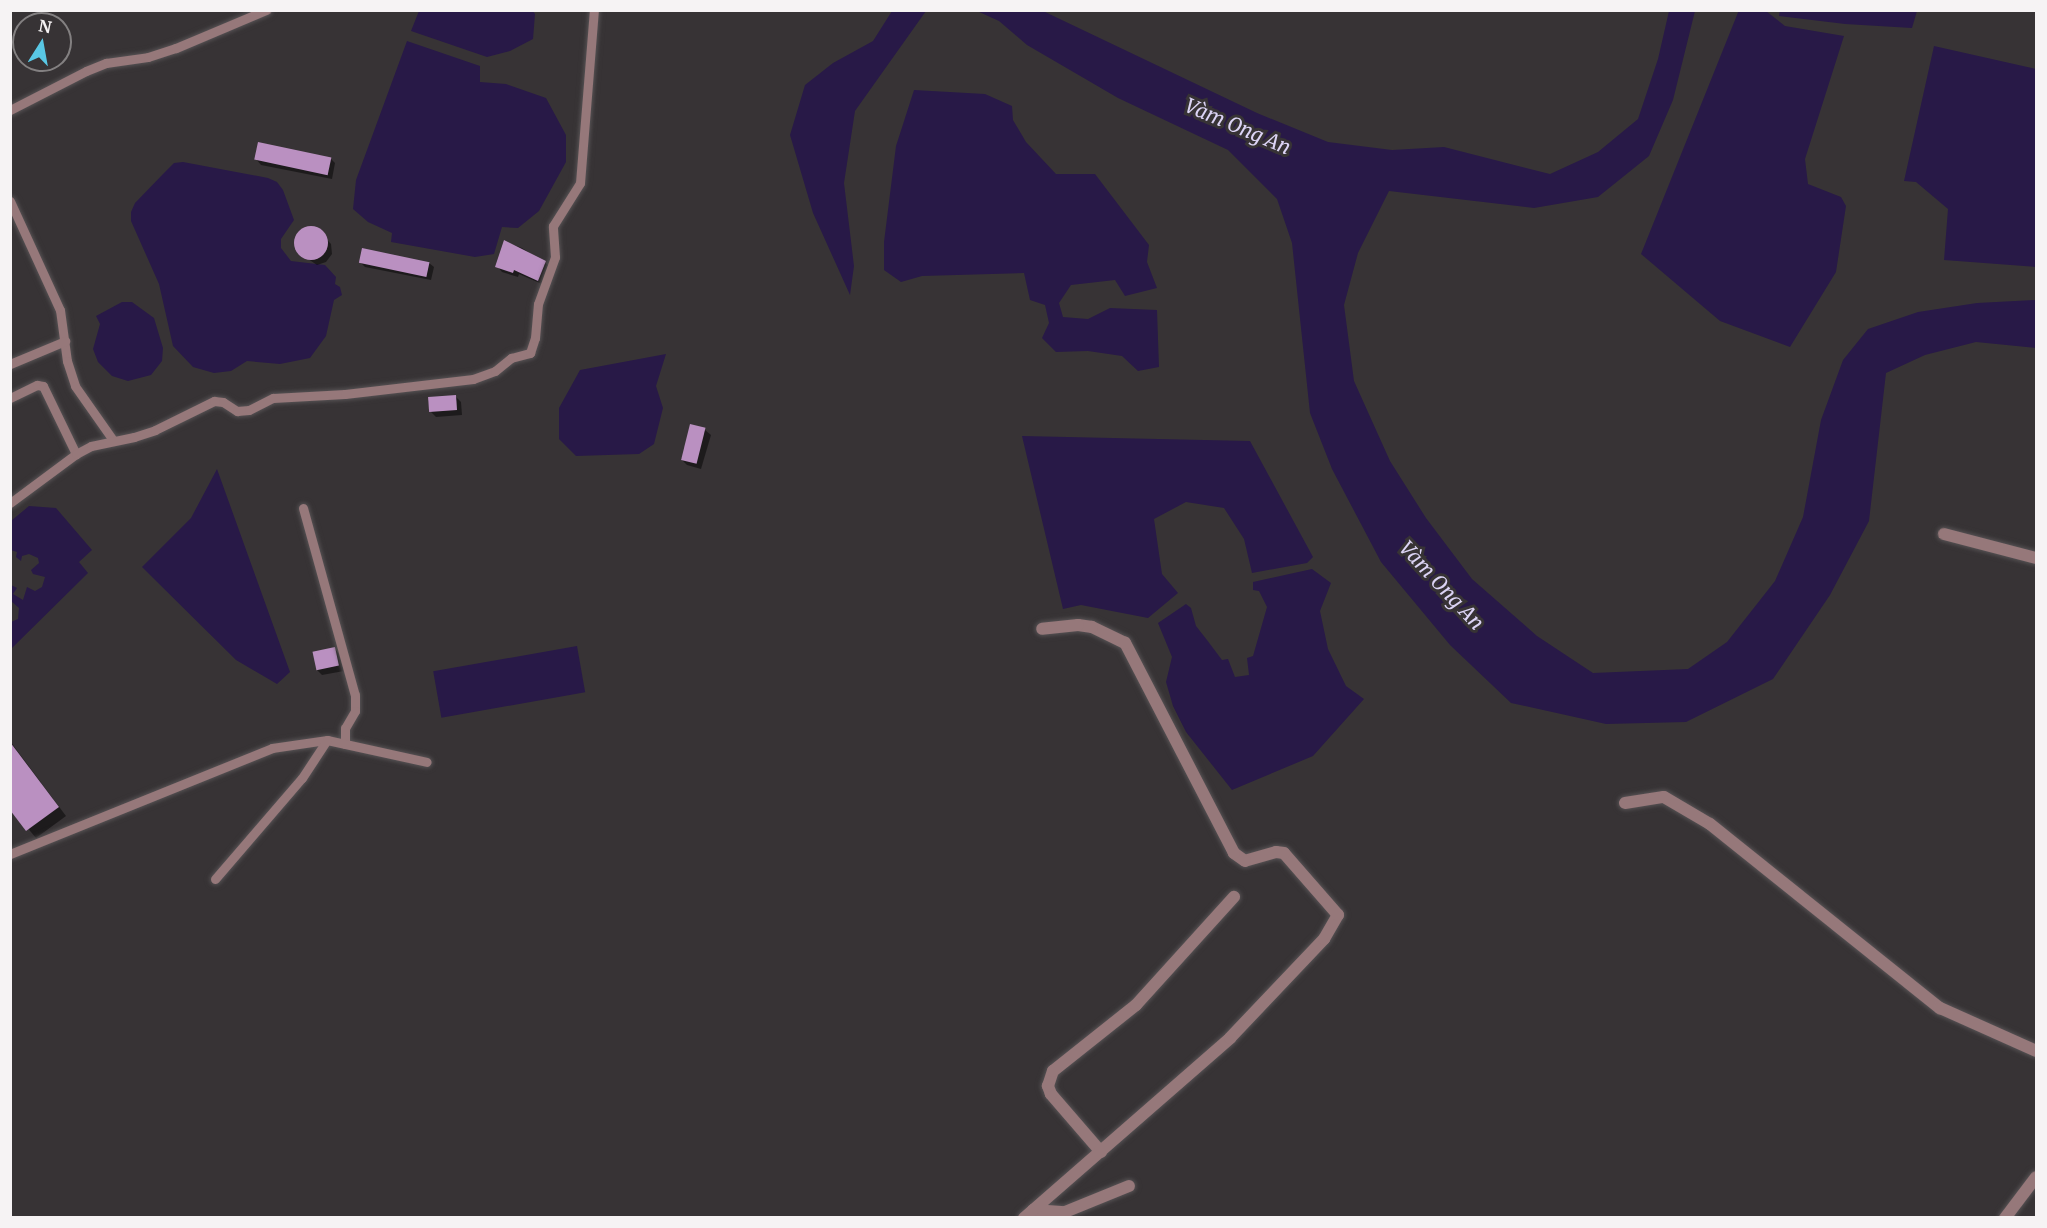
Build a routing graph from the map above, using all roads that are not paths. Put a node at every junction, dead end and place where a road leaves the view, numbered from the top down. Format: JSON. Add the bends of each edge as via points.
{"nodes":[{"id":1,"x":266,"y":10,"type":"edge"},
{"id":2,"x":594,"y":10,"type":"edge"},
{"id":3,"x":10,"y":110,"type":"edge"},
{"id":4,"x":10,"y":201,"type":"edge"},
{"id":5,"x":65,"y":341,"type":"junction"},
{"id":6,"x":10,"y":363,"type":"edge"},
{"id":7,"x":10,"y":398,"type":"edge"},
{"id":8,"x":113,"y":440,"type":"junction"},
{"id":9,"x":76,"y":454,"type":"junction"},
{"id":10,"x":10,"y":502,"type":"edge"},
{"id":11,"x":303,"y":508,"type":"dead end"},
{"id":12,"x":1944,"y":534,"type":"dead end"},
{"id":13,"x":2037,"y":558,"type":"edge"},
{"id":14,"x":1042,"y":629,"type":"dead end"},
{"id":15,"x":327,"y":740,"type":"junction"},
{"id":16,"x":345,"y":744,"type":"junction"},
{"id":17,"x":427,"y":762,"type":"dead end"},
{"id":18,"x":1625,"y":803,"type":"dead end"},
{"id":19,"x":10,"y":854,"type":"edge"},
{"id":20,"x":215,"y":879,"type":"dead end"},
{"id":21,"x":1234,"y":897,"type":"dead end"},
{"id":22,"x":2037,"y":1051,"type":"edge"},
{"id":23,"x":1101,"y":1152,"type":"junction"},
{"id":24,"x":2037,"y":1178,"type":"edge"},
{"id":25,"x":1129,"y":1186,"type":"dead end"},
{"id":26,"x":1029,"y":1214,"type":"edge"},
{"id":27,"x":2006,"y":1218,"type":"edge"}],
"edges":[{"from":1,"to":3,"type":"lane","via":[[176,48],[106,63]]},
{"from":2,"to":8,"type":"lane","via":[[580,183],[553,226],[555,257],[538,304],[530,353],[511,358],[472,379],[273,398],[249,410],[237,411],[214,401],[155,430]]},
{"from":4,"to":5,"type":"lane","via":[[60,310]]},
{"from":5,"to":6,"type":"lane"},
{"from":5,"to":8,"type":"lane","via":[[75,386]]},
{"from":7,"to":9,"type":"lane","via":[[43,386]]},
{"from":8,"to":9,"type":"lane"},
{"from":9,"to":10,"type":"lane"},
{"from":11,"to":16,"type":"lane","via":[[355,695],[356,711],[345,728]]},
{"from":12,"to":13,"type":"street"},
{"from":14,"to":23,"type":"street","via":[[1092,627],[1125,643],[1234,853],[1245,861],[1284,853],[1338,915],[1324,939],[1230,1038]]},
{"from":15,"to":16,"type":"lane"},
{"from":15,"to":19,"type":"lane","via":[[272,748]]},
{"from":15,"to":20,"type":"lane","via":[[302,778]]},
{"from":16,"to":17,"type":"lane"},
{"from":18,"to":22,"type":"street","via":[[1664,797],[1710,824],[1940,1008]]},
{"from":21,"to":23,"type":"street","via":[[1136,1005],[1053,1071],[1048,1086],[1051,1094]]},
{"from":23,"to":26,"type":"street"},
{"from":24,"to":27,"type":"street"},
{"from":25,"to":26,"type":"street","via":[[1065,1212]]}]}
